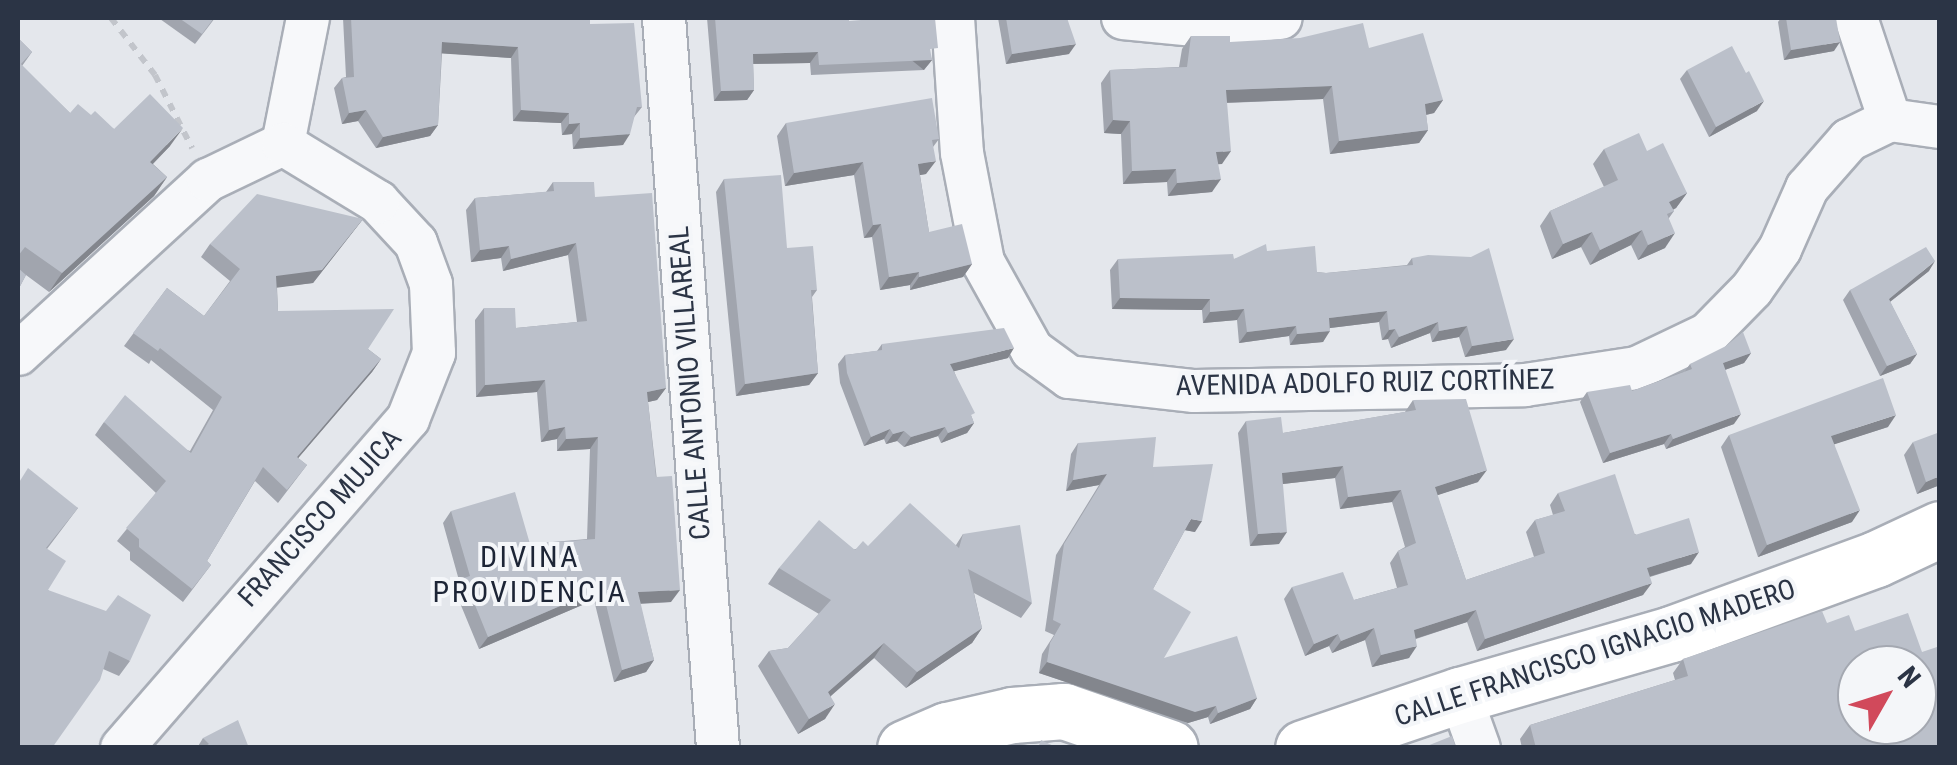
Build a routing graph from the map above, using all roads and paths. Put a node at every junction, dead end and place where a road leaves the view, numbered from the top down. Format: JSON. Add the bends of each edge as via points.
{"nodes":[{"id":1,"x":110,"y":18,"type":"edge"},
{"id":2,"x":308,"y":18,"type":"edge"},
{"id":3,"x":664,"y":18,"type":"edge"},
{"id":4,"x":953,"y":18,"type":"edge"},
{"id":5,"x":1123,"y":18,"type":"edge"},
{"id":6,"x":1281,"y":18,"type":"edge"},
{"id":7,"x":1856,"y":18,"type":"edge"},
{"id":8,"x":1890,"y":120,"type":"junction"},
{"id":9,"x":1940,"y":128,"type":"edge"},
{"id":10,"x":284,"y":144,"type":"junction"},
{"id":11,"x":208,"y":180,"type":"junction"},
{"id":12,"x":18,"y":354,"type":"edge"},
{"id":13,"x":1940,"y":529,"type":"edge"},
{"id":14,"x":1460,"y":695,"type":"junction"},
{"id":15,"x":122,"y":748,"type":"edge"},
{"id":16,"x":718,"y":748,"type":"edge"},
{"id":17,"x":905,"y":748,"type":"edge"},
{"id":18,"x":1170,"y":748,"type":"edge"},
{"id":19,"x":1303,"y":748,"type":"edge"},
{"id":20,"x":1479,"y":748,"type":"edge"}],
"edges":[{"from":1,"to":11,"type":"path","via":[[156,75]]},
{"from":2,"to":10,"type":"street"},
{"from":3,"to":16,"type":"street","name":"CALLE ANTONIO VILLAREAL"},
{"from":4,"to":8,"type":"street","name":"AVENIDA ADOLFO RUIZ CORTÍNEZ","via":[[962,153],[983,262],[1032,350],[1069,377],[1194,391],[1526,386],[1637,368],[1708,334],[1780,249],[1807,188],[1849,140]]},
{"from":5,"to":6,"type":"street","via":[[1203,26]]},
{"from":7,"to":8,"type":"street"},
{"from":8,"to":9,"type":"street"},
{"from":10,"to":11,"type":"street"},
{"from":10,"to":15,"type":"street","name":"FRANCISCO MUJICA","via":[[378,202],[416,244],[432,284],[434,353],[408,419]]},
{"from":11,"to":12,"type":"street"},
{"from":13,"to":14,"type":"main road","name":"CALLE FRANCISCO IGNACIO MADERO","via":[[1672,634]]},
{"from":14,"to":19,"type":"main road","name":"CALLE FRANCISCO IGNACIO MADERO"},
{"from":14,"to":20,"type":"street"},
{"from":17,"to":18,"type":"main road","via":[[947,730],[1064,711]]}]}
